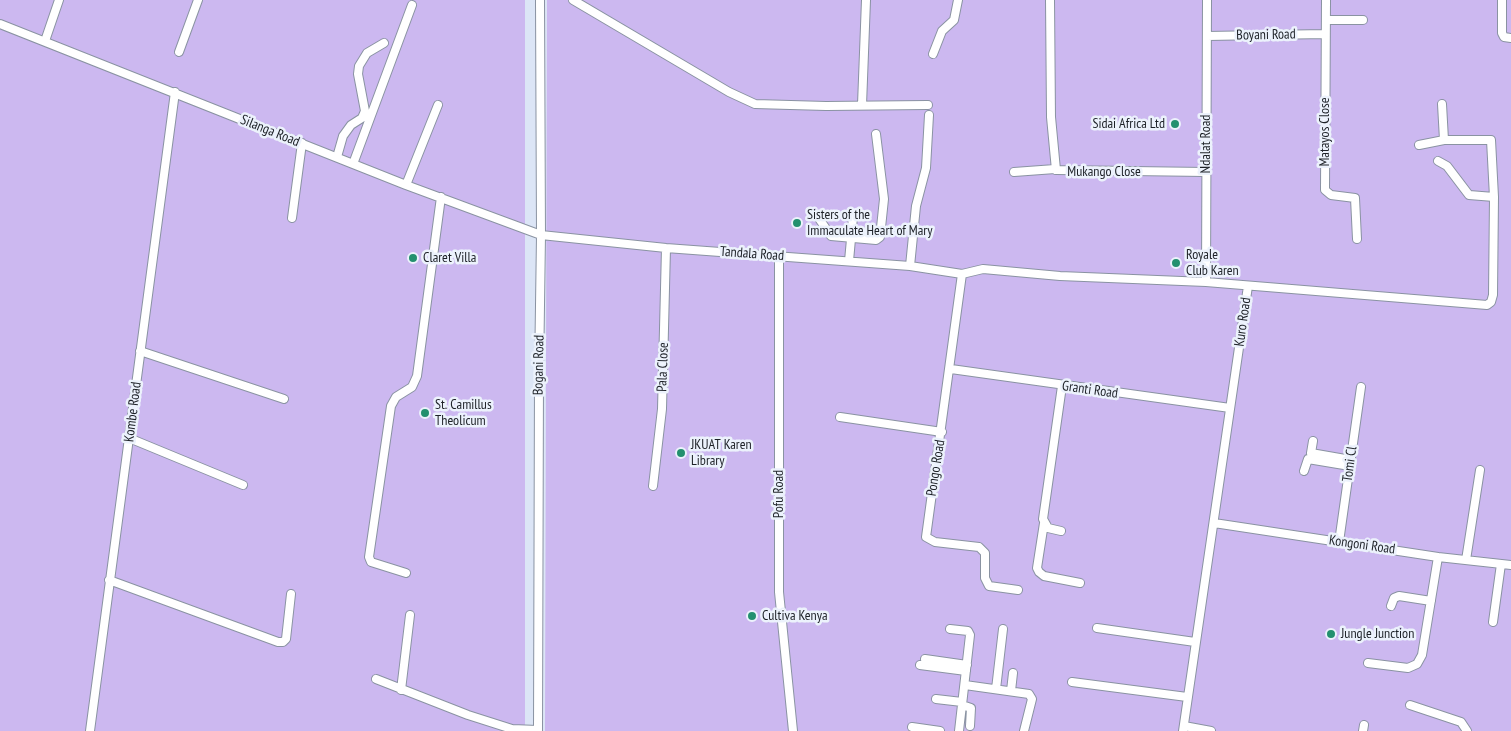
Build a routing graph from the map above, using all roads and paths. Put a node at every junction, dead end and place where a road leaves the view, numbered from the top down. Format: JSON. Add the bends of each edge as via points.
{"nodes":[{"id":1,"x":59,"y":0,"type":"edge"},
{"id":2,"x":198,"y":0,"type":"edge"},
{"id":3,"x":540,"y":0,"type":"edge"},
{"id":4,"x":573,"y":0,"type":"edge"},
{"id":5,"x":866,"y":0,"type":"edge"},
{"id":6,"x":958,"y":0,"type":"edge"},
{"id":7,"x":1050,"y":0,"type":"edge"},
{"id":8,"x":1207,"y":0,"type":"edge"},
{"id":9,"x":1326,"y":0,"type":"edge"},
{"id":10,"x":1502,"y":0,"type":"edge"},
{"id":11,"x":412,"y":5,"type":"dead end"},
{"id":12,"x":1326,"y":20,"type":"junction"},
{"id":13,"x":1364,"y":20,"type":"dead end"},
{"id":14,"x":0,"y":24,"type":"edge"},
{"id":15,"x":1326,"y":34,"type":"junction"},
{"id":16,"x":1207,"y":36,"type":"junction"},
{"id":17,"x":1511,"y":38,"type":"edge"},
{"id":18,"x":45,"y":41,"type":"junction"},
{"id":19,"x":384,"y":43,"type":"dead end"},
{"id":20,"x":179,"y":52,"type":"dead end"},
{"id":21,"x":933,"y":54,"type":"dead end"},
{"id":22,"x":175,"y":92,"type":"junction"},
{"id":23,"x":1442,"y":104,"type":"dead end"},
{"id":24,"x":862,"y":105,"type":"junction"},
{"id":25,"x":928,"y":105,"type":"dead end"},
{"id":26,"x":438,"y":106,"type":"dead end"},
{"id":27,"x":929,"y":115,"type":"dead end"},
{"id":28,"x":876,"y":134,"type":"dead end"},
{"id":29,"x":1444,"y":140,"type":"junction"},
{"id":30,"x":302,"y":143,"type":"junction"},
{"id":31,"x":1418,"y":145,"type":"dead end"},
{"id":32,"x":337,"y":157,"type":"junction"},
{"id":33,"x":1438,"y":161,"type":"dead end"},
{"id":34,"x":354,"y":164,"type":"junction"},
{"id":35,"x":1055,"y":169,"type":"junction"},
{"id":36,"x":1014,"y":172,"type":"dead end"},
{"id":37,"x":1206,"y":172,"type":"junction"},
{"id":38,"x":406,"y":185,"type":"junction"},
{"id":39,"x":441,"y":197,"type":"junction"},
{"id":40,"x":1494,"y":197,"type":"junction"},
{"id":41,"x":818,"y":217,"type":"dead end"},
{"id":42,"x":852,"y":217,"type":"dead end"},
{"id":43,"x":292,"y":218,"type":"dead end"},
{"id":44,"x":541,"y":235,"type":"junction"},
{"id":45,"x":851,"y":237,"type":"junction"},
{"id":46,"x":1357,"y":239,"type":"dead end"},
{"id":47,"x":666,"y":248,"type":"junction"},
{"id":48,"x":779,"y":256,"type":"junction"},
{"id":49,"x":849,"y":261,"type":"junction"},
{"id":50,"x":910,"y":266,"type":"junction"},
{"id":51,"x":962,"y":274,"type":"junction"},
{"id":52,"x":1209,"y":282,"type":"junction"},
{"id":53,"x":1248,"y":286,"type":"junction"},
{"id":54,"x":140,"y":351,"type":"junction"},
{"id":55,"x":951,"y":369,"type":"junction"},
{"id":56,"x":1062,"y":386,"type":"junction"},
{"id":57,"x":1361,"y":387,"type":"dead end"},
{"id":58,"x":284,"y":399,"type":"dead end"},
{"id":59,"x":1230,"y":408,"type":"junction"},
{"id":60,"x":840,"y":417,"type":"dead end"},
{"id":61,"x":942,"y":432,"type":"junction"},
{"id":62,"x":129,"y":438,"type":"junction"},
{"id":63,"x":1313,"y":440,"type":"dead end"},
{"id":64,"x":1350,"y":463,"type":"junction"},
{"id":65,"x":1480,"y":470,"type":"dead end"},
{"id":66,"x":1304,"y":471,"type":"dead end"},
{"id":67,"x":243,"y":485,"type":"dead end"},
{"id":68,"x":653,"y":486,"type":"dead end"},
{"id":69,"x":1044,"y":522,"type":"junction"},
{"id":70,"x":1214,"y":523,"type":"junction"},
{"id":71,"x":1061,"y":531,"type":"dead end"},
{"id":72,"x":1339,"y":542,"type":"junction"},
{"id":73,"x":1438,"y":557,"type":"junction"},
{"id":74,"x":1466,"y":560,"type":"junction"},
{"id":75,"x":1501,"y":564,"type":"junction"},
{"id":76,"x":1511,"y":565,"type":"edge"},
{"id":77,"x":406,"y":573,"type":"dead end"},
{"id":78,"x":109,"y":580,"type":"junction"},
{"id":79,"x":1080,"y":583,"type":"dead end"},
{"id":80,"x":1018,"y":590,"type":"dead end"},
{"id":81,"x":291,"y":594,"type":"dead end"},
{"id":82,"x":1431,"y":601,"type":"junction"},
{"id":83,"x":1391,"y":606,"type":"dead end"},
{"id":84,"x":410,"y":615,"type":"dead end"},
{"id":85,"x":1493,"y":622,"type":"dead end"},
{"id":86,"x":1098,"y":628,"type":"dead end"},
{"id":87,"x":1003,"y":629,"type":"dead end"},
{"id":88,"x":950,"y":630,"type":"dead end"},
{"id":89,"x":1195,"y":642,"type":"junction"},
{"id":90,"x":922,"y":662,"type":"dead end"},
{"id":91,"x":1368,"y":663,"type":"dead end"},
{"id":92,"x":967,"y":668,"type":"junction"},
{"id":93,"x":1013,"y":673,"type":"dead end"},
{"id":94,"x":376,"y":679,"type":"dead end"},
{"id":95,"x":1072,"y":682,"type":"dead end"},
{"id":96,"x":965,"y":685,"type":"junction"},
{"id":97,"x":996,"y":689,"type":"junction"},
{"id":98,"x":401,"y":690,"type":"junction"},
{"id":99,"x":1010,"y":691,"type":"junction"},
{"id":100,"x":1187,"y":697,"type":"junction"},
{"id":101,"x":936,"y":699,"type":"dead end"},
{"id":102,"x":962,"y":704,"type":"junction"},
{"id":103,"x":1410,"y":705,"type":"dead end"},
{"id":104,"x":970,"y":726,"type":"dead end"},
{"id":105,"x":912,"y":727,"type":"dead end"},
{"id":106,"x":1183,"y":729,"type":"edge"},
{"id":107,"x":538,"y":730,"type":"edge"},
{"id":108,"x":90,"y":731,"type":"edge"},
{"id":109,"x":793,"y":731,"type":"edge"},
{"id":110,"x":940,"y":731,"type":"edge"},
{"id":111,"x":959,"y":731,"type":"edge"},
{"id":112,"x":1024,"y":731,"type":"edge"},
{"id":113,"x":1211,"y":731,"type":"edge"},
{"id":114,"x":1467,"y":731,"type":"edge"}],
"edges":[{"from":1,"to":18,"type":"street"},
{"from":2,"to":20,"type":"street"},
{"from":3,"to":44,"type":"street","name":"Bogani Road"},
{"from":4,"to":24,"type":"street","via":[[749,102],[765,105]]},
{"from":5,"to":24,"type":"street"},
{"from":6,"to":21,"type":"street","via":[[954,20],[942,31]]},
{"from":7,"to":35,"type":"street","name":"Mukango Close"},
{"from":8,"to":16,"type":"street","name":"Ndalat Road"},
{"from":9,"to":12,"type":"street","name":"Matayos Close"},
{"from":10,"to":17,"type":"street","via":[[1502,32],[1504,37]]},
{"from":11,"to":34,"type":"street"},
{"from":12,"to":13,"type":"street"},
{"from":12,"to":15,"type":"street","name":"Matayos Close"},
{"from":14,"to":18,"type":"street","name":"Silanga Road"},
{"from":15,"to":16,"type":"street","name":"Boyani Road"},
{"from":15,"to":46,"type":"street","name":"Matayos Close","via":[[1326,190],[1330,196],[1355,198]]},
{"from":16,"to":37,"type":"street","name":"Ndalat Road"},
{"from":18,"to":22,"type":"street","name":"Silanga Road"},
{"from":19,"to":32,"type":"street","via":[[367,53],[359,66],[365,110],[362,118],[343,136]]},
{"from":22,"to":30,"type":"street","name":"Silanga Road"},
{"from":22,"to":54,"type":"street","name":"Kombe Road"},
{"from":23,"to":29,"type":"street"},
{"from":24,"to":25,"type":"street"},
{"from":26,"to":38,"type":"street"},
{"from":27,"to":50,"type":"street","via":[[926,168],[916,206]]},
{"from":28,"to":45,"type":"street","via":[[884,199],[880,237],[876,240]]},
{"from":29,"to":31,"type":"street"},
{"from":29,"to":40,"type":"street","name":"Kuro Road","via":[[1491,140]]},
{"from":30,"to":32,"type":"street","name":"Silanga Road"},
{"from":30,"to":43,"type":"street"},
{"from":32,"to":34,"type":"street","name":"Silanga Road"},
{"from":33,"to":40,"type":"street","via":[[1447,166],[1469,195]]},
{"from":34,"to":38,"type":"street","name":"Silanga Road"},
{"from":35,"to":36,"type":"street"},
{"from":35,"to":37,"type":"street","name":"Mukango Close","via":[[1063,172]]},
{"from":37,"to":52,"type":"street","name":"Ndalat Road"},
{"from":38,"to":39,"type":"street","name":"Silanga Road"},
{"from":39,"to":44,"type":"street","name":"Silanga Road"},
{"from":39,"to":77,"type":"street","via":[[417,376],[413,385],[396,397],[391,406],[369,557],[371,562]]},
{"from":40,"to":53,"type":"street","name":"Kuro Road","via":[[1493,295],[1487,305]]},
{"from":41,"to":45,"type":"street","via":[[830,236]]},
{"from":42,"to":45,"type":"street"},
{"from":44,"to":47,"type":"street","name":"Tandala Road"},
{"from":44,"to":107,"type":"street","name":"Bogani Road"},
{"from":45,"to":49,"type":"street"},
{"from":47,"to":48,"type":"street","name":"Tandala Road"},
{"from":47,"to":68,"type":"street","name":"Pala Close","via":[[662,409]]},
{"from":48,"to":49,"type":"street","name":"Tandala Road"},
{"from":48,"to":109,"type":"street","name":"Pofu Road","via":[[779,592]]},
{"from":49,"to":50,"type":"street","name":"Tandala Road"},
{"from":50,"to":51,"type":"street","name":"Tandala Road"},
{"from":51,"to":52,"type":"street","name":"Tandala Road","via":[[980,269]]},
{"from":51,"to":55,"type":"street","name":"Pongo Road"},
{"from":52,"to":53,"type":"street","name":"Tandala Road"},
{"from":53,"to":59,"type":"street","name":"Kuro Road"},
{"from":54,"to":58,"type":"street"},
{"from":54,"to":62,"type":"street","name":"Kombe Road"},
{"from":55,"to":56,"type":"street","name":"Granti Road"},
{"from":55,"to":61,"type":"street","name":"Pongo Road"},
{"from":56,"to":59,"type":"street","name":"Granti Road"},
{"from":56,"to":69,"type":"street"},
{"from":57,"to":64,"type":"street","name":"Tomi Cl"},
{"from":59,"to":70,"type":"street","name":"Kuro Road"},
{"from":60,"to":61,"type":"street"},
{"from":61,"to":80,"type":"street","name":"Pongo Road","via":[[926,537],[935,542],[978,548],[985,553],[989,586]]},
{"from":62,"to":67,"type":"street"},
{"from":62,"to":78,"type":"street","name":"Kombe Road"},
{"from":63,"to":64,"type":"street","via":[[1311,453]]},
{"from":64,"to":66,"type":"street","via":[[1308,459]]},
{"from":64,"to":72,"type":"street","name":"Tomi Cl"},
{"from":65,"to":74,"type":"street"},
{"from":69,"to":71,"type":"street","via":[[1048,528]]},
{"from":69,"to":79,"type":"street","via":[[1038,570],[1044,576]]},
{"from":70,"to":72,"type":"street","name":"Kongoni Road"},
{"from":70,"to":89,"type":"street","name":"Kuro Road"},
{"from":72,"to":73,"type":"street","name":"Kongoni Road"},
{"from":73,"to":74,"type":"street","name":"Kongoni Road"},
{"from":73,"to":82,"type":"street"},
{"from":74,"to":75,"type":"street","name":"Kongoni Road"},
{"from":75,"to":76,"type":"street","name":"Kongoni Road"},
{"from":75,"to":85,"type":"street"},
{"from":78,"to":81,"type":"street","via":[[278,642],[286,639]]},
{"from":78,"to":108,"type":"street","name":"Kombe Road"},
{"from":82,"to":83,"type":"street","via":[[1399,596],[1394,598]]},
{"from":82,"to":91,"type":"street","via":[[1422,655],[1417,664],[1408,668]]},
{"from":84,"to":98,"type":"street"},
{"from":86,"to":89,"type":"street"},
{"from":87,"to":97,"type":"street"},
{"from":88,"to":92,"type":"street","via":[[970,632]]},
{"from":89,"to":100,"type":"street","name":"Kuro Road"},
{"from":90,"to":92,"type":"street"},
{"from":92,"to":96,"type":"street"},
{"from":93,"to":99,"type":"street"},
{"from":94,"to":98,"type":"street"},
{"from":95,"to":100,"type":"street"},
{"from":96,"to":97,"type":"street"},
{"from":96,"to":102,"type":"street"},
{"from":97,"to":99,"type":"street"},
{"from":98,"to":107,"type":"street","via":[[512,729]]},
{"from":99,"to":112,"type":"street","via":[[1029,694],[1032,698]]},
{"from":100,"to":106,"type":"street","name":"Kuro Road"},
{"from":101,"to":102,"type":"street"},
{"from":102,"to":104,"type":"street","via":[[971,708]]},
{"from":102,"to":111,"type":"street"},
{"from":103,"to":114,"type":"street","via":[[1461,722]]},
{"from":105,"to":110,"type":"street"},
{"from":106,"to":113,"type":"street"}]}
